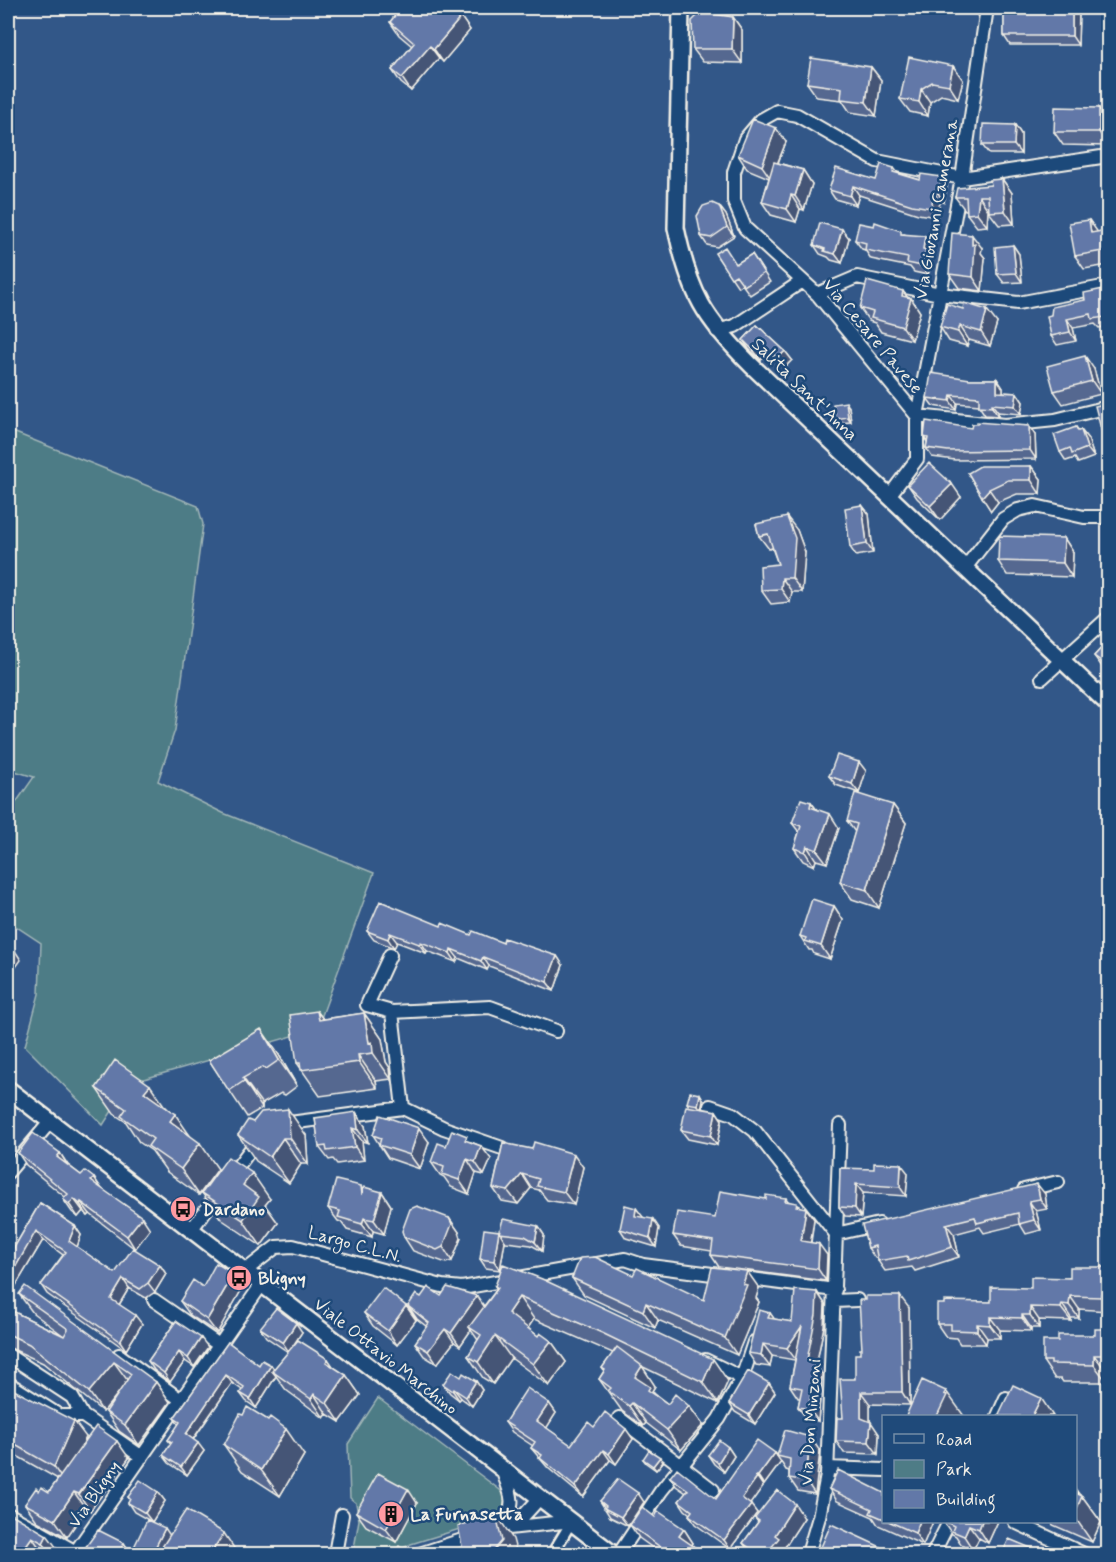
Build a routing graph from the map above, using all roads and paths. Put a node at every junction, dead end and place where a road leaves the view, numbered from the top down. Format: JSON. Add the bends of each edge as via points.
{"nodes":[{"id":1,"x":681,"y":8,"type":"edge"},
{"id":2,"x":987,"y":8,"type":"edge"},
{"id":3,"x":1108,"y":156,"type":"edge"},
{"id":4,"x":962,"y":178,"type":"junction"},
{"id":5,"x":801,"y":282,"type":"junction"},
{"id":6,"x":1108,"y":286,"type":"edge"},
{"id":7,"x":817,"y":294,"type":"junction"},
{"id":8,"x":940,"y":294,"type":"junction"},
{"id":9,"x":717,"y":331,"type":"junction"},
{"id":10,"x":1108,"y":407,"type":"edge"},
{"id":11,"x":917,"y":416,"type":"junction"},
{"id":12,"x":889,"y":496,"type":"junction"},
{"id":13,"x":1108,"y":517,"type":"edge"},
{"id":14,"x":965,"y":568,"type":"junction"},
{"id":15,"x":1108,"y":618,"type":"edge"},
{"id":16,"x":1061,"y":659,"type":"junction"},
{"id":17,"x":1041,"y":678,"type":"dead end"},
{"id":18,"x":1108,"y":704,"type":"edge"},
{"id":19,"x":390,"y":955,"type":"dead end"},
{"id":20,"x":392,"y":1012,"type":"junction"},
{"id":21,"x":556,"y":1031,"type":"dead end"},
{"id":22,"x":8,"y":1089,"type":"edge"},
{"id":23,"x":710,"y":1106,"type":"dead end"},
{"id":24,"x":403,"y":1108,"type":"junction"},
{"id":25,"x":50,"y":1122,"type":"junction"},
{"id":26,"x":840,"y":1125,"type":"dead end"},
{"id":27,"x":502,"y":1148,"type":"edge"},
{"id":28,"x":8,"y":1172,"type":"edge"},
{"id":29,"x":1058,"y":1182,"type":"dead end"},
{"id":30,"x":1014,"y":1192,"type":"edge"},
{"id":31,"x":891,"y":1221,"type":"edge"},
{"id":32,"x":191,"y":1230,"type":"junction"},
{"id":33,"x":836,"y":1234,"type":"junction"},
{"id":34,"x":245,"y":1271,"type":"junction"},
{"id":35,"x":262,"y":1284,"type":"junction"},
{"id":36,"x":835,"y":1295,"type":"junction"},
{"id":37,"x":154,"y":1299,"type":"dead end"},
{"id":38,"x":857,"y":1300,"type":"edge"},
{"id":39,"x":756,"y":1334,"type":"edge"},
{"id":40,"x":104,"y":1344,"type":"edge"},
{"id":41,"x":219,"y":1345,"type":"junction"},
{"id":42,"x":689,"y":1353,"type":"edge"},
{"id":43,"x":8,"y":1355,"type":"edge"},
{"id":44,"x":742,"y":1377,"type":"junction"},
{"id":45,"x":8,"y":1383,"type":"edge"},
{"id":46,"x":1006,"y":1398,"type":"edge"},
{"id":47,"x":181,"y":1400,"type":"junction"},
{"id":48,"x":998,"y":1415,"type":"edge"},
{"id":49,"x":83,"y":1416,"type":"junction"},
{"id":50,"x":619,"y":1418,"type":"dead end"},
{"id":51,"x":142,"y":1457,"type":"junction"},
{"id":52,"x":681,"y":1466,"type":"junction"},
{"id":53,"x":502,"y":1470,"type":"junction"},
{"id":54,"x":882,"y":1470,"type":"edge"},
{"id":55,"x":827,"y":1471,"type":"junction"},
{"id":56,"x":713,"y":1490,"type":"dead end"},
{"id":57,"x":539,"y":1499,"type":"junction"},
{"id":58,"x":8,"y":1514,"type":"edge"},
{"id":59,"x":342,"y":1515,"type":"dead end"},
{"id":60,"x":572,"y":1521,"type":"junction"},
{"id":61,"x":948,"y":1523,"type":"edge"},
{"id":62,"x":1019,"y":1523,"type":"edge"},
{"id":63,"x":502,"y":1529,"type":"junction"},
{"id":64,"x":75,"y":1553,"type":"edge"},
{"id":65,"x":335,"y":1554,"type":"edge"},
{"id":66,"x":419,"y":1554,"type":"edge"},
{"id":67,"x":552,"y":1554,"type":"edge"},
{"id":68,"x":613,"y":1554,"type":"edge"},
{"id":69,"x":619,"y":1554,"type":"edge"},
{"id":70,"x":808,"y":1554,"type":"edge"},
{"id":71,"x":933,"y":1554,"type":"edge"},
{"id":72,"x":1084,"y":1554,"type":"edge"}],
"edges":[{"from":1,"to":9,"type":"street","name":"Salita Sant'Anna","via":[[676,228],[697,299]]},
{"from":2,"to":4,"type":"street","name":"Via Giovanni Camerana"},
{"from":3,"to":4,"type":"street"},
{"from":4,"to":5,"type":"street","name":"Via Cesare Pavese","via":[[877,161],[797,114],[777,111],[761,120],[745,139],[734,172],[734,201],[745,228]]},
{"from":4,"to":8,"type":"street","name":"Via Giovanni Camerana"},
{"from":5,"to":7,"type":"street","name":"Via Cesare Pavese"},
{"from":5,"to":9,"type":"street","via":[[735,326]]},
{"from":6,"to":8,"type":"street","via":[[1017,303]]},
{"from":7,"to":8,"type":"street","via":[[857,277]]},
{"from":7,"to":11,"type":"street","name":"Via Cesare Pavese"},
{"from":8,"to":11,"type":"street","name":"Via Giovanni Camerana"},
{"from":9,"to":12,"type":"street","name":"Salita Sant'Anna"},
{"from":10,"to":11,"type":"street","via":[[1055,420],[1005,425]]},
{"from":11,"to":12,"type":"street","name":"Via Cesare Pavese","via":[[917,459]]},
{"from":12,"to":14,"type":"street","name":"Salita Sant'Anna"},
{"from":13,"to":14,"type":"street","via":[[1084,517],[1035,506],[1018,510],[1003,519]]},
{"from":14,"to":16,"type":"street","name":"Salita Sant'Anna"},
{"from":15,"to":16,"type":"street"},
{"from":16,"to":17,"type":"street"},
{"from":16,"to":18,"type":"street","name":"Salita Sant'Anna"},
{"from":19,"to":20,"type":"street","via":[[368,1005]]},
{"from":20,"to":21,"type":"street","via":[[490,1007]]},
{"from":20,"to":24,"type":"street"},
{"from":22,"to":25,"type":"street","name":"Viale Ottavio Marchino"},
{"from":23,"to":33,"type":"street","via":[[733,1114],[755,1131]]},
{"from":24,"to":27,"type":"street","via":[[444,1128]]},
{"from":24,"to":32,"type":"street","via":[[267,1126]]},
{"from":25,"to":28,"type":"street"},
{"from":25,"to":32,"type":"street","name":"Viale Ottavio Marchino"},
{"from":26,"to":33,"type":"street","name":"Via Don Minzoni"},
{"from":29,"to":30,"type":"street"},
{"from":31,"to":33,"type":"street"},
{"from":32,"to":34,"type":"street","name":"Viale Ottavio Marchino"},
{"from":33,"to":36,"type":"street","name":"Via Don Minzoni"},
{"from":34,"to":35,"type":"street","name":"Viale Ottavio Marchino"},
{"from":34,"to":36,"type":"street","name":"Largo C.L.N.","via":[[276,1247],[293,1246],[462,1288],[625,1259]]},
{"from":35,"to":41,"type":"street","name":"Via Bligny"},
{"from":35,"to":53,"type":"street","name":"Viale Ottavio Marchino"},
{"from":36,"to":38,"type":"street"},
{"from":36,"to":55,"type":"street","name":"Via Don Minzoni"},
{"from":37,"to":41,"type":"street"},
{"from":39,"to":44,"type":"street"},
{"from":40,"to":47,"type":"street"},
{"from":41,"to":47,"type":"street","name":"Via Bligny"},
{"from":42,"to":44,"type":"street"},
{"from":43,"to":49,"type":"street","name":"Via Bligny","via":[[72,1397]]},
{"from":44,"to":52,"type":"street","via":[[719,1419]]},
{"from":45,"to":49,"type":"street","name":"Via Bligny","via":[[60,1416]]},
{"from":46,"to":48,"type":"street"},
{"from":47,"to":51,"type":"street","name":"Via Bligny"},
{"from":49,"to":51,"type":"street","name":"Via Bligny"},
{"from":50,"to":52,"type":"street"},
{"from":51,"to":64,"type":"street","name":"Via Bligny"},
{"from":52,"to":56,"type":"street"},
{"from":52,"to":69,"type":"street"},
{"from":53,"to":57,"type":"street","name":"Viale Ottavio Marchino"},
{"from":53,"to":63,"type":"street","via":[[513,1501]]},
{"from":54,"to":55,"type":"street"},
{"from":55,"to":70,"type":"street","name":"Via Don Minzoni"},
{"from":57,"to":60,"type":"street","name":"Viale Ottavio Marchino"},
{"from":57,"to":63,"type":"street","via":[[518,1522]]},
{"from":58,"to":64,"type":"street","name":"Via Bligny"},
{"from":59,"to":65,"type":"street"},
{"from":60,"to":63,"type":"street"},
{"from":60,"to":67,"type":"street"},
{"from":60,"to":68,"type":"street","name":"Viale Ottavio Marchino"},
{"from":61,"to":71,"type":"street"},
{"from":62,"to":72,"type":"street"},
{"from":63,"to":66,"type":"street"}]}
